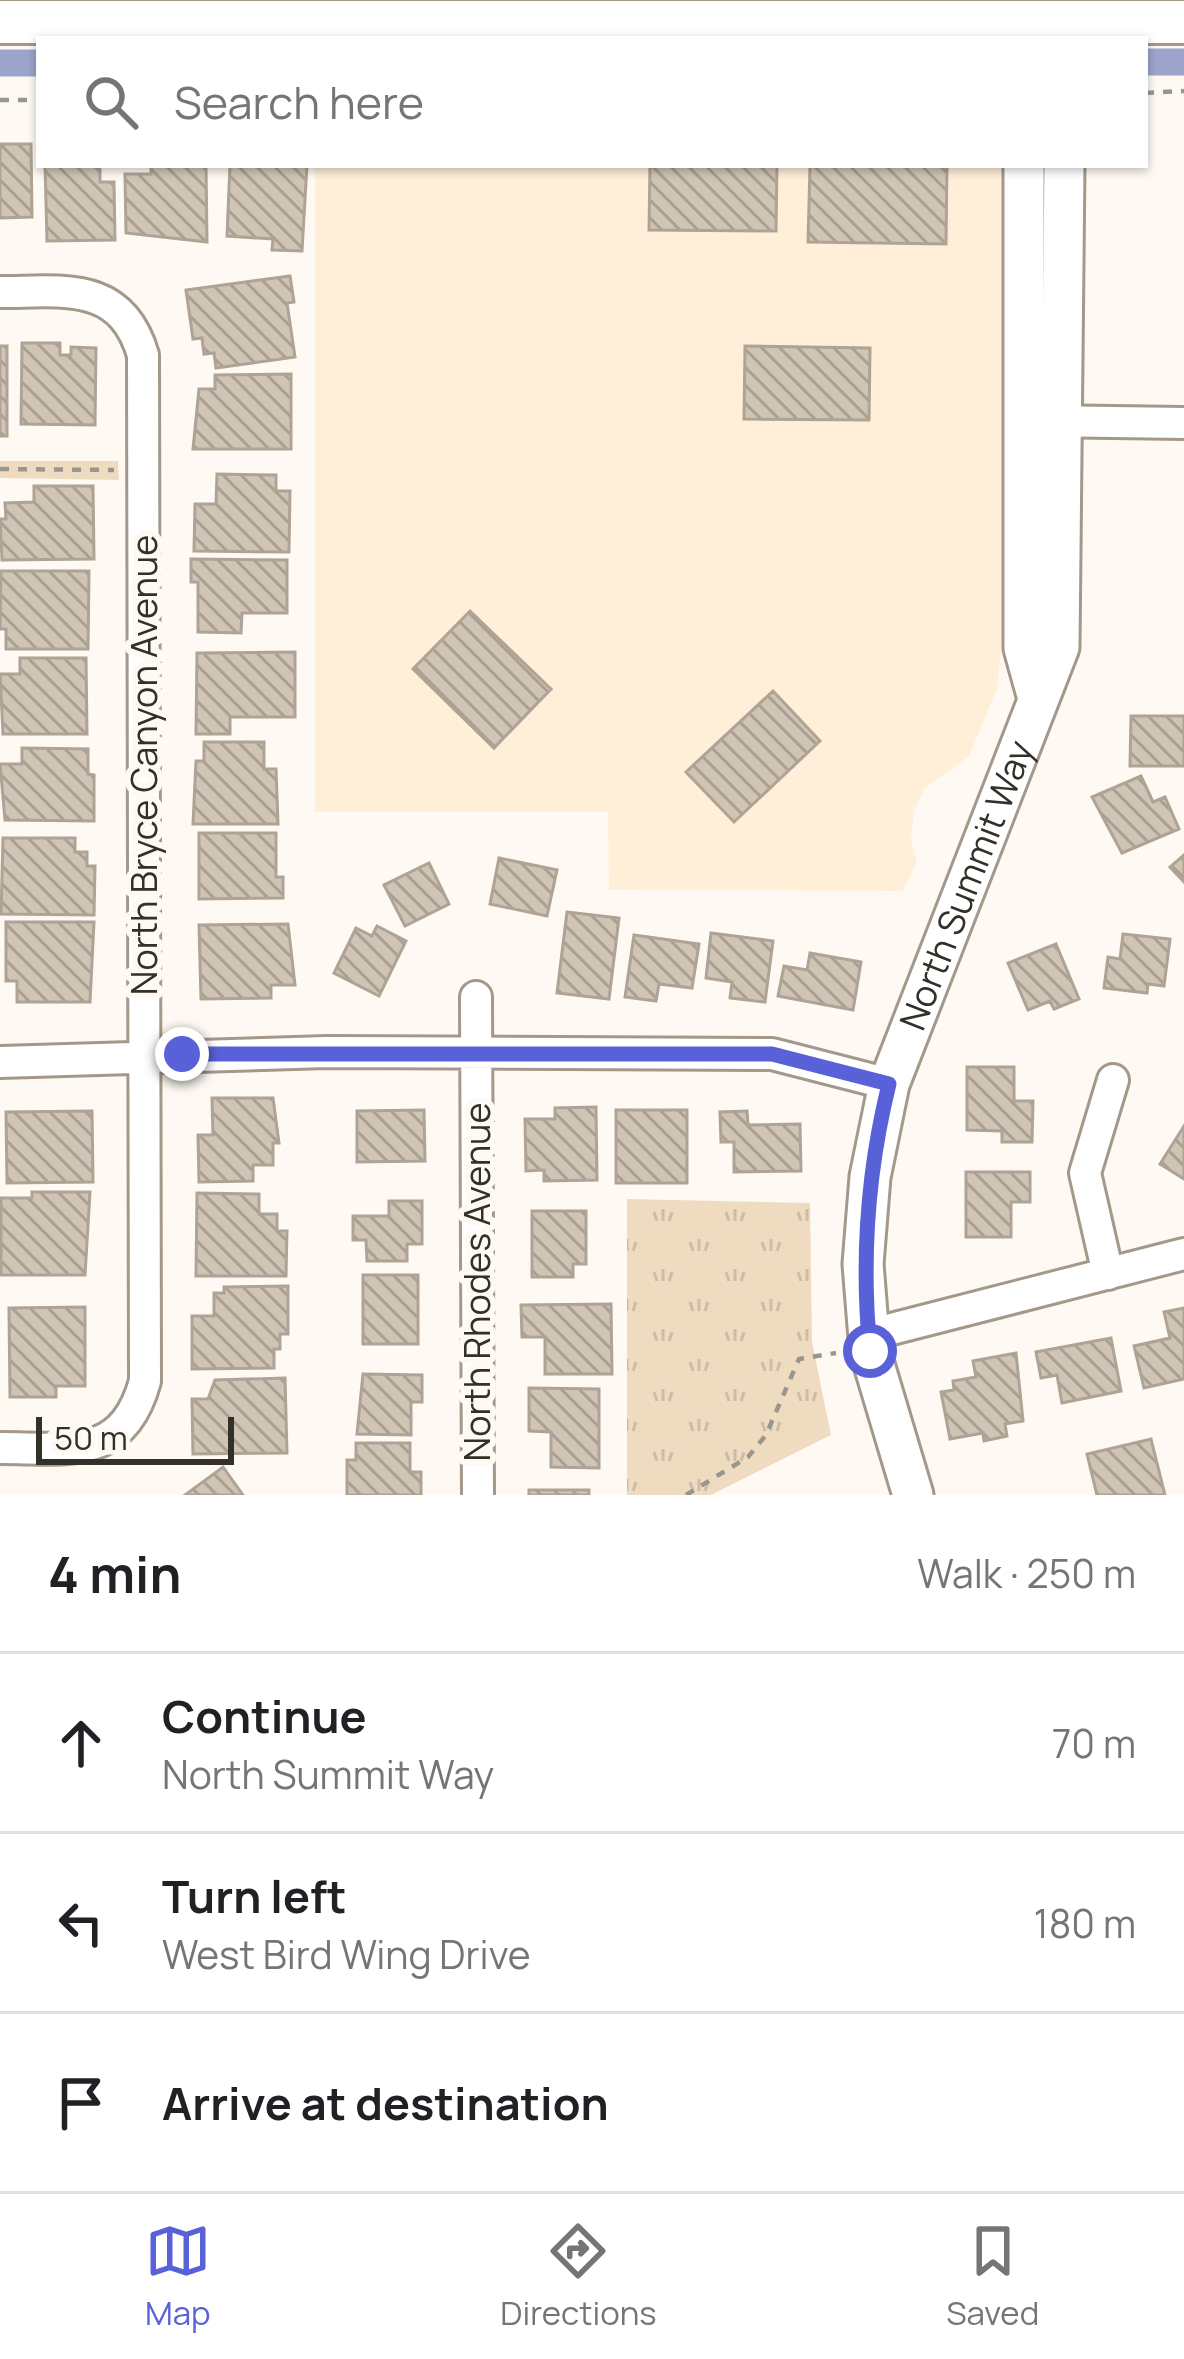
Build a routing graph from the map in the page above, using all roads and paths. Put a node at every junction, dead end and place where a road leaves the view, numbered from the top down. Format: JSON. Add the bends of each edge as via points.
{"nodes":[{"id":1,"x":1045,"y":20,"type":"edge"},
{"id":2,"x":0,"y":22,"type":"edge"},
{"id":3,"x":1184,"y":22,"type":"edge"},
{"id":4,"x":1184,"y":92,"type":"edge"},
{"id":5,"x":1148,"y":93,"type":"edge"},
{"id":6,"x":0,"y":100,"type":"edge"},
{"id":7,"x":36,"y":100,"type":"edge"},
{"id":8,"x":1024,"y":168,"type":"edge"},
{"id":9,"x":1064,"y":168,"type":"edge"},
{"id":10,"x":0,"y":292,"type":"edge"},
{"id":11,"x":1043,"y":422,"type":"junction"},
{"id":12,"x":1184,"y":423,"type":"edge"},
{"id":13,"x":0,"y":469,"type":"edge"},
{"id":14,"x":143,"y":470,"type":"junction"},
{"id":15,"x":476,"y":997,"type":"dead end"},
{"id":16,"x":145,"y":1054,"type":"junction"},
{"id":17,"x":476,"y":1054,"type":"junction"},
{"id":18,"x":0,"y":1062,"type":"edge"},
{"id":19,"x":1113,"y":1080,"type":"dead end"},
{"id":20,"x":889,"y":1084,"type":"junction"},
{"id":21,"x":1184,"y":1254,"type":"edge"},
{"id":22,"x":1108,"y":1274,"type":"junction"},
{"id":23,"x":869,"y":1343,"type":"junction"},
{"id":24,"x":0,"y":1448,"type":"edge"},
{"id":25,"x":478,"y":1495,"type":"edge"},
{"id":26,"x":686,"y":1495,"type":"edge"},
{"id":27,"x":913,"y":1495,"type":"edge"}],
"edges":[{"from":1,"to":2,"type":"main road"},
{"from":1,"to":3,"type":"main road"},
{"from":4,"to":5,"type":"path"},
{"from":6,"to":7,"type":"path"},
{"from":8,"to":11,"type":"street","name":"North Summit Way"},
{"from":9,"to":11,"type":"street","name":"North Summit Way"},
{"from":10,"to":14,"type":"street","name":"North Bryce Canyon Avenue","via":[[79,292],[106,300],[123,317],[142,355]]},
{"from":11,"to":12,"type":"street"},
{"from":11,"to":20,"type":"street","name":"North Summit Way","via":[[1059,647]]},
{"from":13,"to":14,"type":"path"},
{"from":14,"to":16,"type":"street","name":"North Bryce Canyon Avenue"},
{"from":15,"to":17,"type":"street","name":"North Rhodes Avenue"},
{"from":16,"to":17,"type":"street"},
{"from":16,"to":18,"type":"street"},
{"from":16,"to":24,"type":"street","name":"North Bryce Canyon Avenue","via":[[146,1381],[125,1430],[74,1448]]},
{"from":17,"to":20,"type":"street","via":[[772,1054]]},
{"from":17,"to":25,"type":"street","name":"North Rhodes Avenue"},
{"from":19,"to":22,"type":"street","via":[[1084,1173]]},
{"from":20,"to":23,"type":"street","name":"North Summit Way","via":[[863,1264]]},
{"from":21,"to":22,"type":"street"},
{"from":22,"to":23,"type":"street"},
{"from":23,"to":26,"type":"path","via":[[799,1359],[766,1435]]},
{"from":23,"to":27,"type":"street","name":"North Summit Way"}]}
